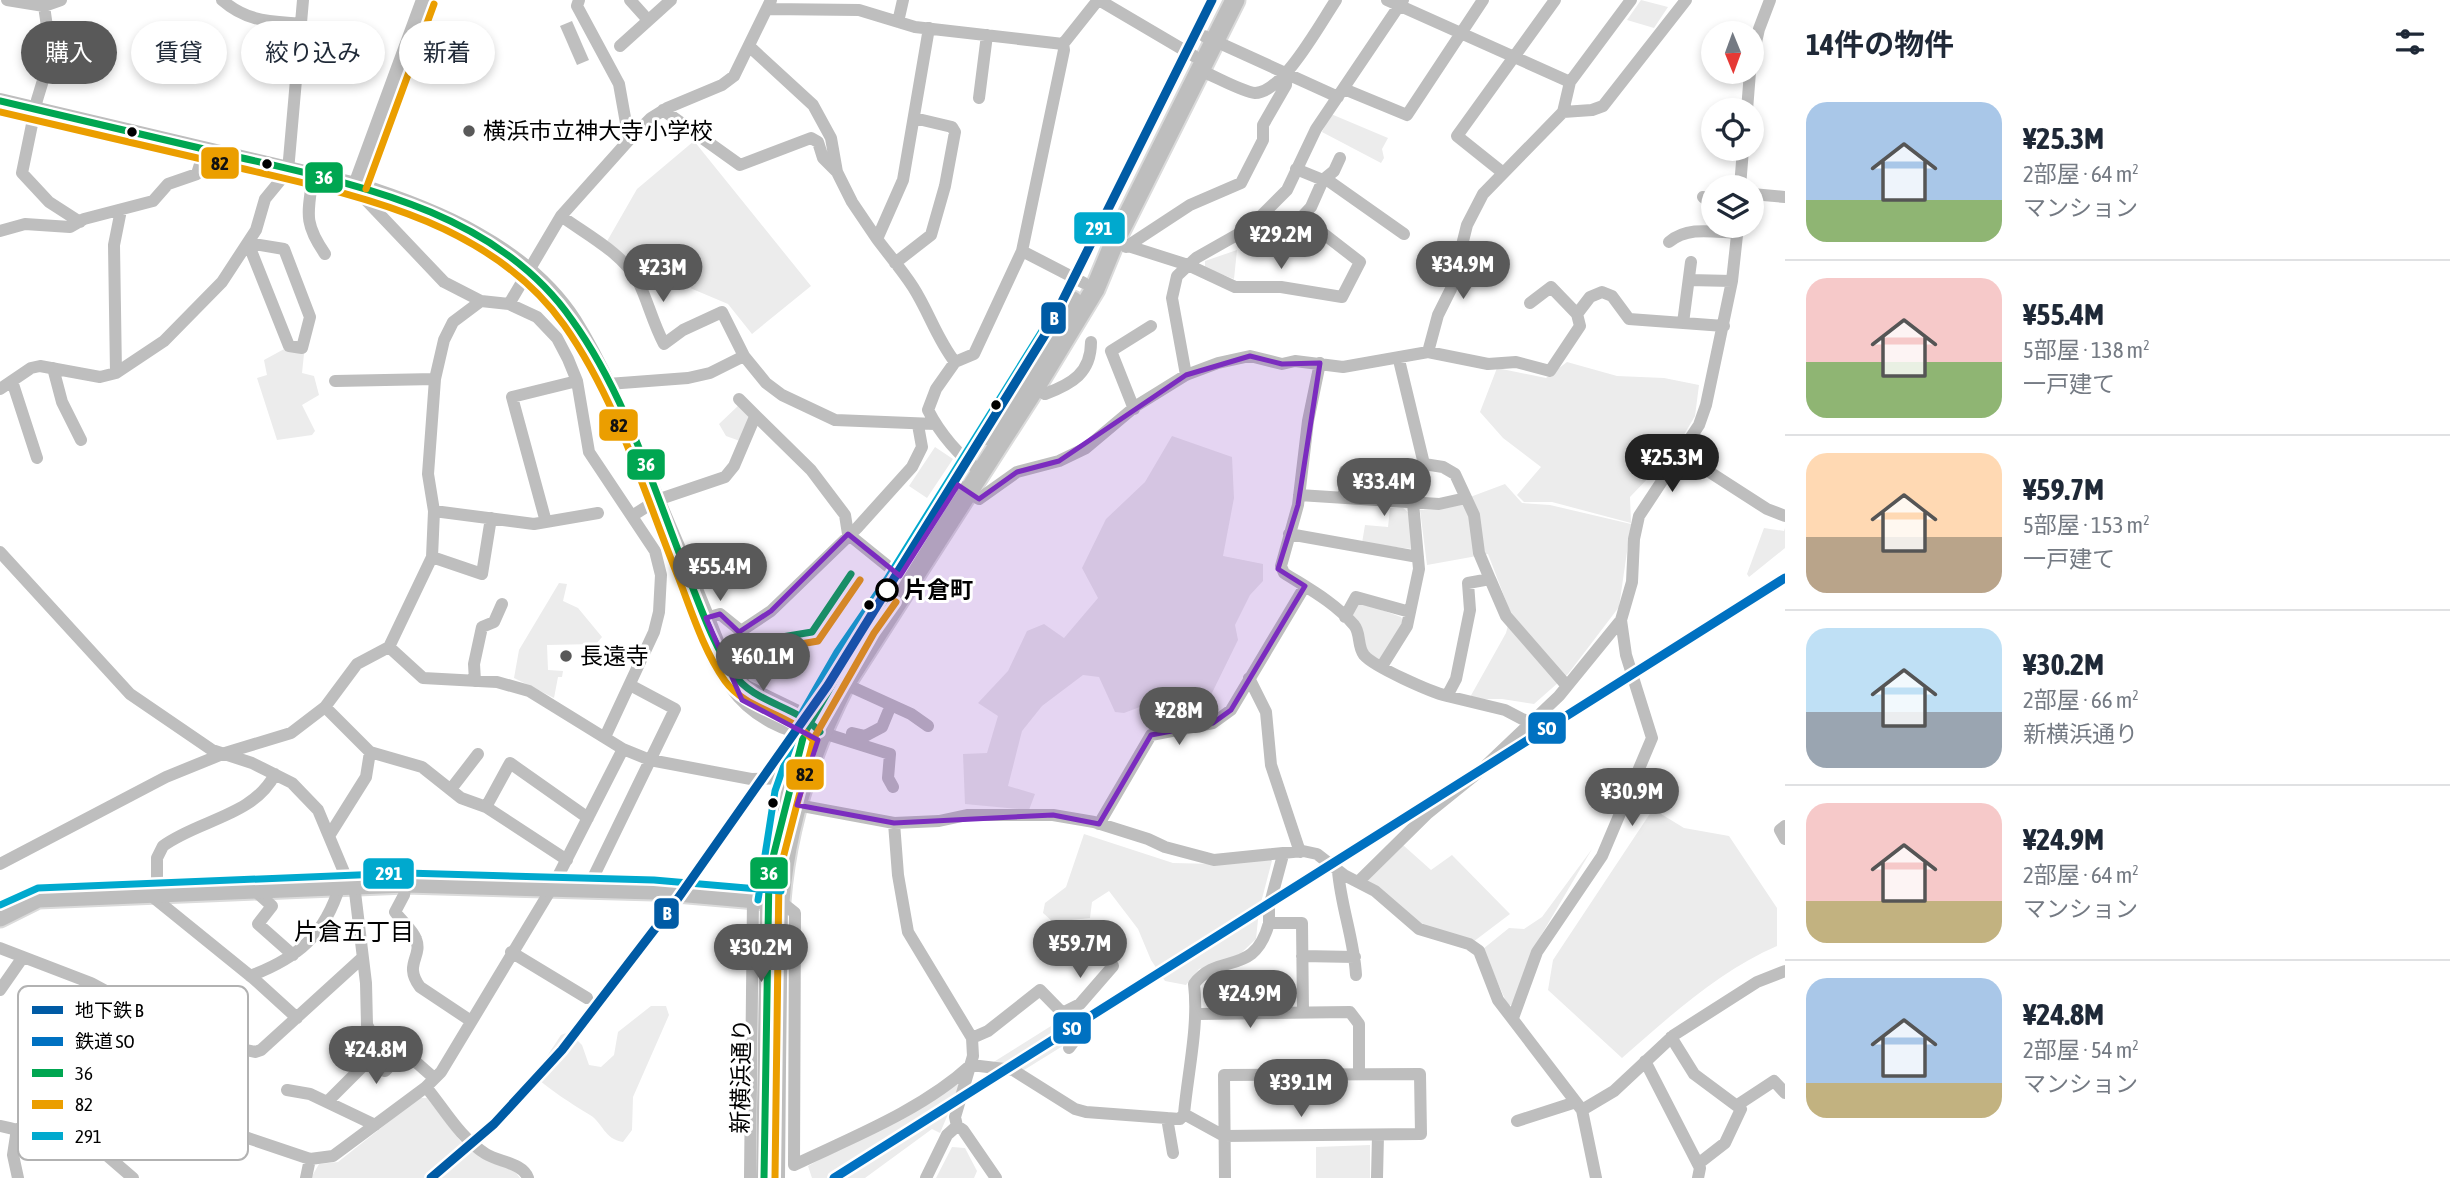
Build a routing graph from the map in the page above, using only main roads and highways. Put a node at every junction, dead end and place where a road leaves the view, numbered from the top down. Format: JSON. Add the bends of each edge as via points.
{"nodes":[{"id":1,"x":1223,"y":0,"type":"edge"},
{"id":2,"x":1235,"y":0,"type":"edge"},
{"id":3,"x":1209,"y":38,"type":"junction"},
{"id":4,"x":1114,"y":243,"type":"junction"},
{"id":5,"x":976,"y":468,"type":"junction"},
{"id":6,"x":963,"y":488,"type":"junction"},
{"id":7,"x":812,"y":729,"type":"junction"},
{"id":8,"x":767,"y":900,"type":"junction"},
{"id":9,"x":0,"y":917,"type":"edge"}],
"edges":[{"from":1,"to":3,"type":"main road","name":"新横浜通り"},
{"from":2,"to":3,"type":"main road","name":"新横浜通り"},
{"from":3,"to":4,"type":"main road","name":"新横浜通り"},
{"from":4,"to":5,"type":"main road","name":"新横浜通り","via":[[1084,283]]},
{"from":4,"to":5,"type":"main road","name":"新横浜通り","via":[[1095,289],[1035,388]]},
{"from":5,"to":6,"type":"main road","name":"新横浜通り"},
{"from":6,"to":7,"type":"main road","name":"新横浜通り","via":[[845,684]]},
{"from":6,"to":7,"type":"main road","name":"新横浜通り","via":[[865,627]]},
{"from":7,"to":8,"type":"main road","name":"新横浜通り","via":[[791,778]]},
{"from":7,"to":8,"type":"main road","name":"新横浜通り","via":[[782,874]]},
{"from":8,"to":9,"type":"main road","via":[[553,886],[348,884],[38,898]]}]}
